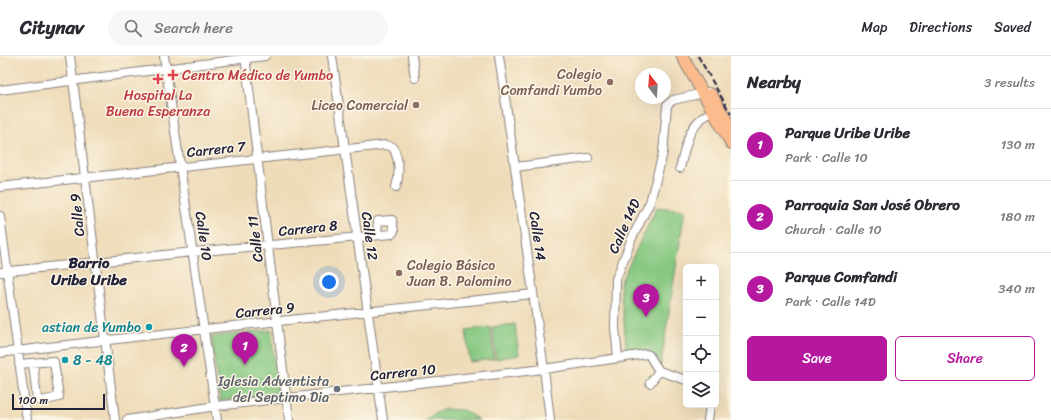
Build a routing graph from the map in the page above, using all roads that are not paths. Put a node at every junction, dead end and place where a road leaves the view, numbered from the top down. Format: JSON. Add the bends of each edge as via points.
{"nodes":[{"id":1,"x":70,"y":56,"type":"edge"},
{"id":2,"x":164,"y":56,"type":"edge"},
{"id":3,"x":264,"y":56,"type":"edge"},
{"id":4,"x":332,"y":56,"type":"edge"},
{"id":5,"x":412,"y":56,"type":"edge"},
{"id":6,"x":499,"y":56,"type":"edge"},
{"id":7,"x":682,"y":56,"type":"edge"},
{"id":8,"x":690,"y":56,"type":"edge"},
{"id":9,"x":245,"y":57,"type":"edge"},
{"id":10,"x":166,"y":69,"type":"junction"},
{"id":11,"x":415,"y":78,"type":"dead end"},
{"id":12,"x":72,"y":81,"type":"junction"},
{"id":13,"x":0,"y":90,"type":"edge"},
{"id":14,"x":706,"y":93,"type":"junction"},
{"id":15,"x":716,"y":110,"type":"junction"},
{"id":16,"x":731,"y":128,"type":"edge"},
{"id":17,"x":731,"y":143,"type":"edge"},
{"id":18,"x":344,"y":148,"type":"junction"},
{"id":19,"x":258,"y":158,"type":"junction"},
{"id":20,"x":588,"y":158,"type":"dead end"},
{"id":21,"x":182,"y":166,"type":"junction"},
{"id":22,"x":515,"y":167,"type":"junction"},
{"id":23,"x":680,"y":168,"type":"dead end"},
{"id":24,"x":86,"y":177,"type":"junction"},
{"id":25,"x":0,"y":186,"type":"edge"},
{"id":26,"x":396,"y":187,"type":"dead end"},
{"id":27,"x":0,"y":216,"type":"edge"},
{"id":28,"x":378,"y":235,"type":"dead end"},
{"id":29,"x":356,"y":236,"type":"junction"},
{"id":30,"x":269,"y":244,"type":"junction"},
{"id":31,"x":193,"y":252,"type":"junction"},
{"id":32,"x":94,"y":262,"type":"junction"},
{"id":33,"x":4,"y":271,"type":"edge"},
{"id":34,"x":534,"y":294,"type":"junction"},
{"id":35,"x":368,"y":312,"type":"junction"},
{"id":36,"x":277,"y":322,"type":"junction"},
{"id":37,"x":204,"y":330,"type":"junction"},
{"id":38,"x":104,"y":339,"type":"junction"},
{"id":39,"x":17,"y":350,"type":"junction"},
{"id":40,"x":0,"y":353,"type":"edge"},
{"id":41,"x":618,"y":357,"type":"junction"},
{"id":42,"x":33,"y":363,"type":"junction"},
{"id":43,"x":19,"y":364,"type":"junction"},
{"id":44,"x":544,"y":369,"type":"junction"},
{"id":45,"x":659,"y":371,"type":"junction"},
{"id":46,"x":683,"y":379,"type":"edge"},
{"id":47,"x":650,"y":383,"type":"dead end"},
{"id":48,"x":378,"y":388,"type":"junction"},
{"id":49,"x":286,"y":398,"type":"junction"},
{"id":50,"x":216,"y":406,"type":"junction"},
{"id":51,"x":710,"y":408,"type":"edge"},
{"id":52,"x":27,"y":420,"type":"edge"},
{"id":53,"x":115,"y":420,"type":"edge"},
{"id":54,"x":127,"y":420,"type":"edge"},
{"id":55,"x":217,"y":420,"type":"edge"},
{"id":56,"x":289,"y":420,"type":"edge"},
{"id":57,"x":383,"y":420,"type":"edge"},
{"id":58,"x":550,"y":420,"type":"edge"},
{"id":59,"x":708,"y":420,"type":"edge"}],
"edges":[{"from":1,"to":12,"type":"street","name":"Calle 9"},
{"from":2,"to":10,"type":"street","name":"Calle 10"},
{"from":3,"to":9,"type":"street"},
{"from":4,"to":18,"type":"street","name":"Calle 12"},
{"from":5,"to":11,"type":"street"},
{"from":6,"to":22,"type":"street","name":"Calle 14"},
{"from":7,"to":14,"type":"main road"},
{"from":8,"to":14,"type":"main road"},
{"from":9,"to":10,"type":"street"},
{"from":9,"to":19,"type":"street","name":"Calle 11"},
{"from":10,"to":12,"type":"street"},
{"from":10,"to":21,"type":"street","name":"Calle 10"},
{"from":12,"to":13,"type":"street"},
{"from":12,"to":24,"type":"street","name":"Calle 9"},
{"from":14,"to":15,"type":"main road"},
{"from":14,"to":41,"type":"street","name":"Calle 14D","via":[[673,100],[668,105],[663,153],[650,202],[616,279]]},
{"from":15,"to":16,"type":"main road"},
{"from":15,"to":17,"type":"main road"},
{"from":15,"to":23,"type":"street","via":[[690,130]]},
{"from":18,"to":19,"type":"street","name":"Carrera 7"},
{"from":18,"to":26,"type":"street","name":"Carrera 7","via":[[385,144],[393,147],[399,174]]},
{"from":18,"to":29,"type":"street","name":"Calle 12"},
{"from":19,"to":21,"type":"street","name":"Carrera 7"},
{"from":19,"to":30,"type":"street","name":"Calle 11"},
{"from":20,"to":22,"type":"street"},
{"from":21,"to":24,"type":"street","name":"Carrera 7"},
{"from":21,"to":31,"type":"street","name":"Calle 10"},
{"from":22,"to":34,"type":"street","name":"Calle 14"},
{"from":24,"to":25,"type":"street","name":"Carrera 7"},
{"from":24,"to":32,"type":"street","name":"Calle 9"},
{"from":27,"to":33,"type":"street"},
{"from":28,"to":29,"type":"street","name":"Carrera 8"},
{"from":29,"to":30,"type":"street","name":"Carrera 8"},
{"from":29,"to":35,"type":"street","name":"Calle 12"},
{"from":30,"to":31,"type":"street","name":"Carrera 8"},
{"from":30,"to":36,"type":"street","name":"Calle 11"},
{"from":31,"to":32,"type":"street","name":"Carrera 8"},
{"from":31,"to":37,"type":"street","name":"Calle 10"},
{"from":32,"to":33,"type":"street","name":"Carrera 8"},
{"from":32,"to":38,"type":"street","name":"Calle 9"},
{"from":33,"to":39,"type":"street"},
{"from":34,"to":35,"type":"street","name":"Carrera 9"},
{"from":34,"to":44,"type":"street","name":"Calle 14"},
{"from":35,"to":36,"type":"street","name":"Carrera 9"},
{"from":35,"to":48,"type":"street","name":"Calle 12"},
{"from":36,"to":37,"type":"street","name":"Carrera 9"},
{"from":36,"to":49,"type":"street","name":"Calle 11"},
{"from":37,"to":38,"type":"street","name":"Carrera 9"},
{"from":37,"to":50,"type":"street","name":"Calle 10"},
{"from":38,"to":39,"type":"street","name":"Carrera 9"},
{"from":38,"to":53,"type":"street","name":"Calle 9"},
{"from":39,"to":40,"type":"street","name":"Carrera 9"},
{"from":39,"to":43,"type":"street"},
{"from":41,"to":44,"type":"street","name":"Carrera 10"},
{"from":41,"to":45,"type":"street","name":"Carrera 10","via":[[648,354]]},
{"from":42,"to":42,"type":"street","via":[[37,398],[42,401],[59,397],[54,362]]},
{"from":42,"to":43,"type":"street"},
{"from":43,"to":52,"type":"street"},
{"from":44,"to":48,"type":"street","name":"Carrera 10"},
{"from":44,"to":58,"type":"street","name":"Calle 14"},
{"from":45,"to":46,"type":"street"},
{"from":45,"to":47,"type":"street"},
{"from":48,"to":49,"type":"street","name":"Carrera 10"},
{"from":48,"to":57,"type":"street","name":"Calle 12"},
{"from":49,"to":50,"type":"street","name":"Carrera 10"},
{"from":49,"to":56,"type":"street","name":"Calle 11"},
{"from":50,"to":54,"type":"street","name":"Carrera 10"},
{"from":50,"to":55,"type":"street","name":"Calle 10"},
{"from":51,"to":59,"type":"street"}]}
